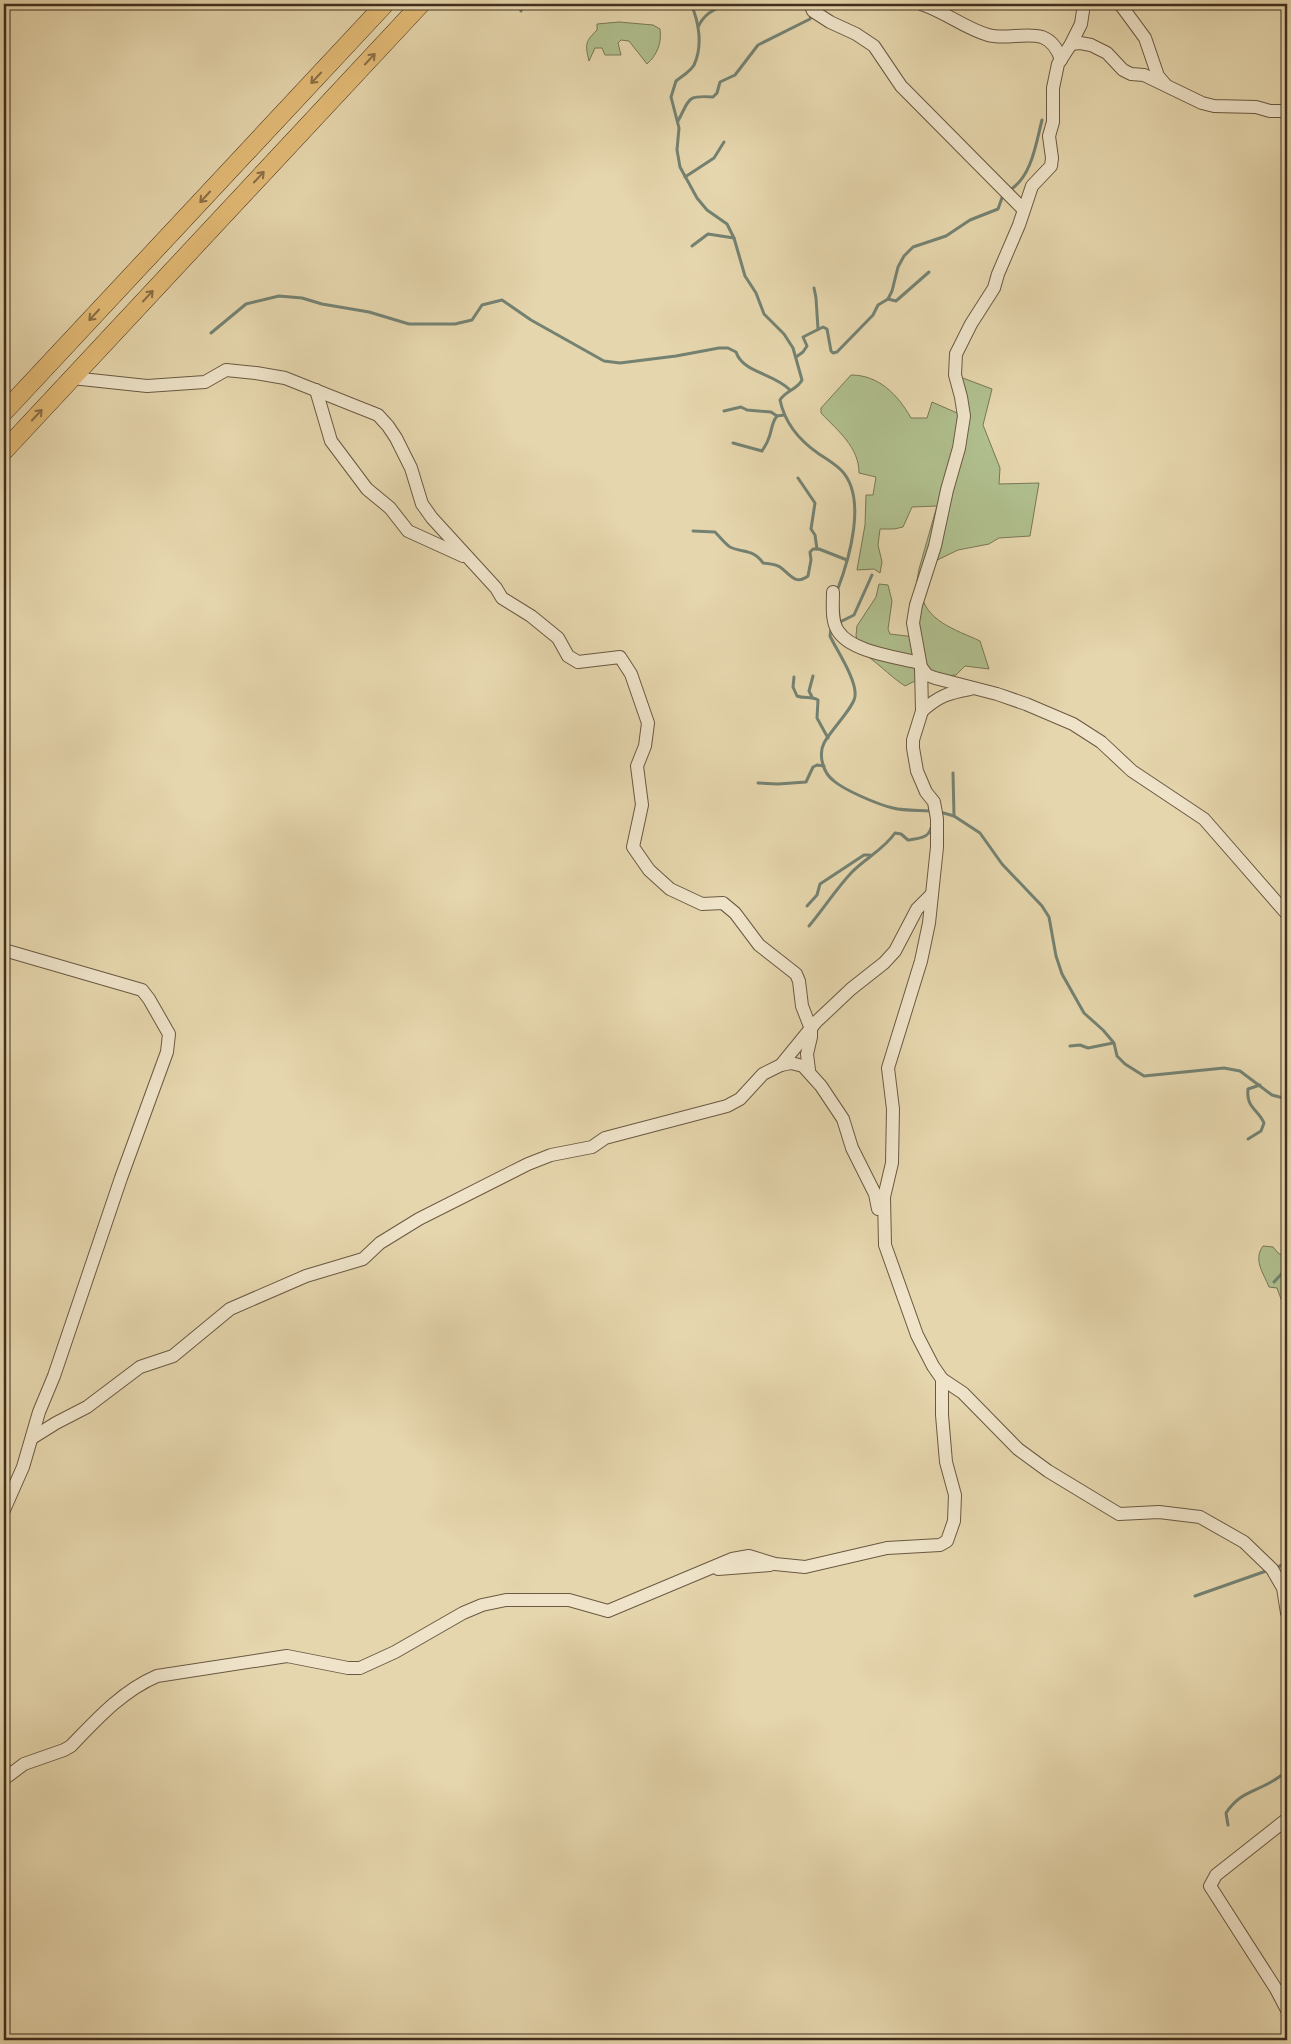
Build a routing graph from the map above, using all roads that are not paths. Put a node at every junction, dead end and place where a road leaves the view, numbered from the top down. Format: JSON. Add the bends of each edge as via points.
{"nodes":[{"id":1,"x":385,"y":4,"type":"edge"},
{"id":2,"x":421,"y":4,"type":"edge"},
{"id":3,"x":810,"y":4,"type":"edge"},
{"id":4,"x":921,"y":4,"type":"edge"},
{"id":5,"x":1084,"y":4,"type":"edge"},
{"id":6,"x":1120,"y":4,"type":"edge"},
{"id":7,"x":1071,"y":44,"type":"junction"},
{"id":8,"x":1061,"y":60,"type":"junction"},
{"id":9,"x":1166,"y":86,"type":"junction"},
{"id":10,"x":1287,"y":111,"type":"edge"},
{"id":11,"x":1024,"y":209,"type":"junction"},
{"id":12,"x":72,"y":378,"type":"junction"},
{"id":13,"x":316,"y":390,"type":"junction"},
{"id":14,"x":4,"y":412,"type":"edge"},
{"id":15,"x":4,"y":451,"type":"edge"},
{"id":16,"x":468,"y":558,"type":"junction"},
{"id":17,"x":833,"y":592,"type":"dead end"},
{"id":18,"x":920,"y":665,"type":"junction"},
{"id":19,"x":975,"y":688,"type":"junction"},
{"id":20,"x":922,"y":712,"type":"junction"},
{"id":21,"x":932,"y":894,"type":"junction"},
{"id":22,"x":1287,"y":914,"type":"edge"},
{"id":23,"x":4,"y":950,"type":"edge"},
{"id":24,"x":810,"y":1029,"type":"junction"},
{"id":25,"x":781,"y":1065,"type":"junction"},
{"id":26,"x":808,"y":1070,"type":"junction"},
{"id":27,"x":885,"y":1245,"type":"junction"},
{"id":28,"x":942,"y":1379,"type":"junction"},
{"id":29,"x":32,"y":1438,"type":"junction"},
{"id":30,"x":4,"y":1510,"type":"edge"},
{"id":31,"x":1287,"y":1614,"type":"edge"},
{"id":32,"x":4,"y":1779,"type":"edge"},
{"id":33,"x":1287,"y":1819,"type":"edge"},
{"id":34,"x":1287,"y":2010,"type":"edge"}],
"edges":[{"from":1,"to":14,"type":"highway","one_way":true},
{"from":12,"to":2,"type":"highway","one_way":true},
{"from":3,"to":11,"type":"street","via":[[813,11],[874,46],[901,86]]},
{"from":4,"to":8,"type":"street","via":[[989,35],[1042,37],[1058,50]]},
{"from":5,"to":7,"type":"street"},
{"from":6,"to":9,"type":"street","via":[[1144,38],[1158,76]]},
{"from":7,"to":8,"type":"street"},
{"from":7,"to":9,"type":"street","via":[[1091,45],[1107,53],[1130,74],[1144,75]]},
{"from":8,"to":11,"type":"street","via":[[1053,88],[1053,122],[1049,136],[1051,166],[1032,186]]},
{"from":9,"to":10,"type":"street","via":[[1214,106]]},
{"from":11,"to":18,"type":"street","via":[[994,288],[956,354],[955,375],[964,416],[960,448],[916,605],[913,623]]},
{"from":12,"to":13,"type":"street","via":[[146,386],[204,382],[226,370],[285,378]]},
{"from":15,"to":12,"type":"highway","one_way":true},
{"from":13,"to":16,"type":"street","via":[[331,441],[368,489],[390,508],[408,531]]},
{"from":13,"to":16,"type":"street","via":[[378,415],[388,426],[411,468],[422,504]]},
{"from":16,"to":24,"type":"street","via":[[502,598],[558,638],[568,656],[578,662],[620,657],[632,674],[648,724],[646,746],[637,766],[642,805],[633,847],[648,870],[670,889],[702,904],[723,903],[735,912],[760,945],[796,974]]},
{"from":17,"to":18,"type":"street","via":[[837,631],[849,642]]},
{"from":18,"to":19,"type":"street","via":[[927,675]]},
{"from":18,"to":20,"type":"street"},
{"from":19,"to":20,"type":"street","via":[[937,698]]},
{"from":19,"to":22,"type":"street","via":[[1042,710],[1101,742],[1132,771],[1204,819]]},
{"from":20,"to":21,"type":"street","via":[[913,748],[918,771],[926,792],[934,802],[937,819]]},
{"from":21,"to":24,"type":"street","via":[[917,909],[895,951]]},
{"from":21,"to":27,"type":"street","via":[[920,961],[888,1068],[893,1136],[892,1163],[884,1197]]},
{"from":23,"to":29,"type":"street","via":[[142,990],[169,1034],[167,1052]]},
{"from":24,"to":25,"type":"street"},
{"from":24,"to":26,"type":"street"},
{"from":25,"to":26,"type":"street","via":[[798,1063]]},
{"from":25,"to":29,"type":"street","via":[[762,1074],[740,1099],[727,1106],[632,1130],[605,1138],[592,1148],[551,1155],[528,1164],[420,1219],[380,1243],[363,1258],[306,1276],[230,1309],[173,1356],[140,1367],[88,1407]]},
{"from":26,"to":27,"type":"street","via":[[843,1119],[852,1148],[875,1194]]},
{"from":27,"to":28,"type":"street","via":[[916,1335]]},
{"from":28,"to":31,"type":"street","via":[[963,1393],[1018,1450],[1119,1514],[1159,1512],[1200,1518],[1244,1542],[1272,1569],[1283,1588]]},
{"from":28,"to":32,"type":"street","via":[[946,1462],[955,1495],[954,1521],[947,1542],[940,1545],[887,1548],[806,1567],[775,1564],[749,1556],[732,1559],[608,1611],[569,1600],[506,1600],[482,1605],[360,1668],[287,1656],[157,1676],[115,1702],[71,1746],[24,1764]]},
{"from":29,"to":30,"type":"street","via":[[24,1467]]},
{"from":33,"to":34,"type":"street","via":[[1216,1875],[1210,1886]]}]}
